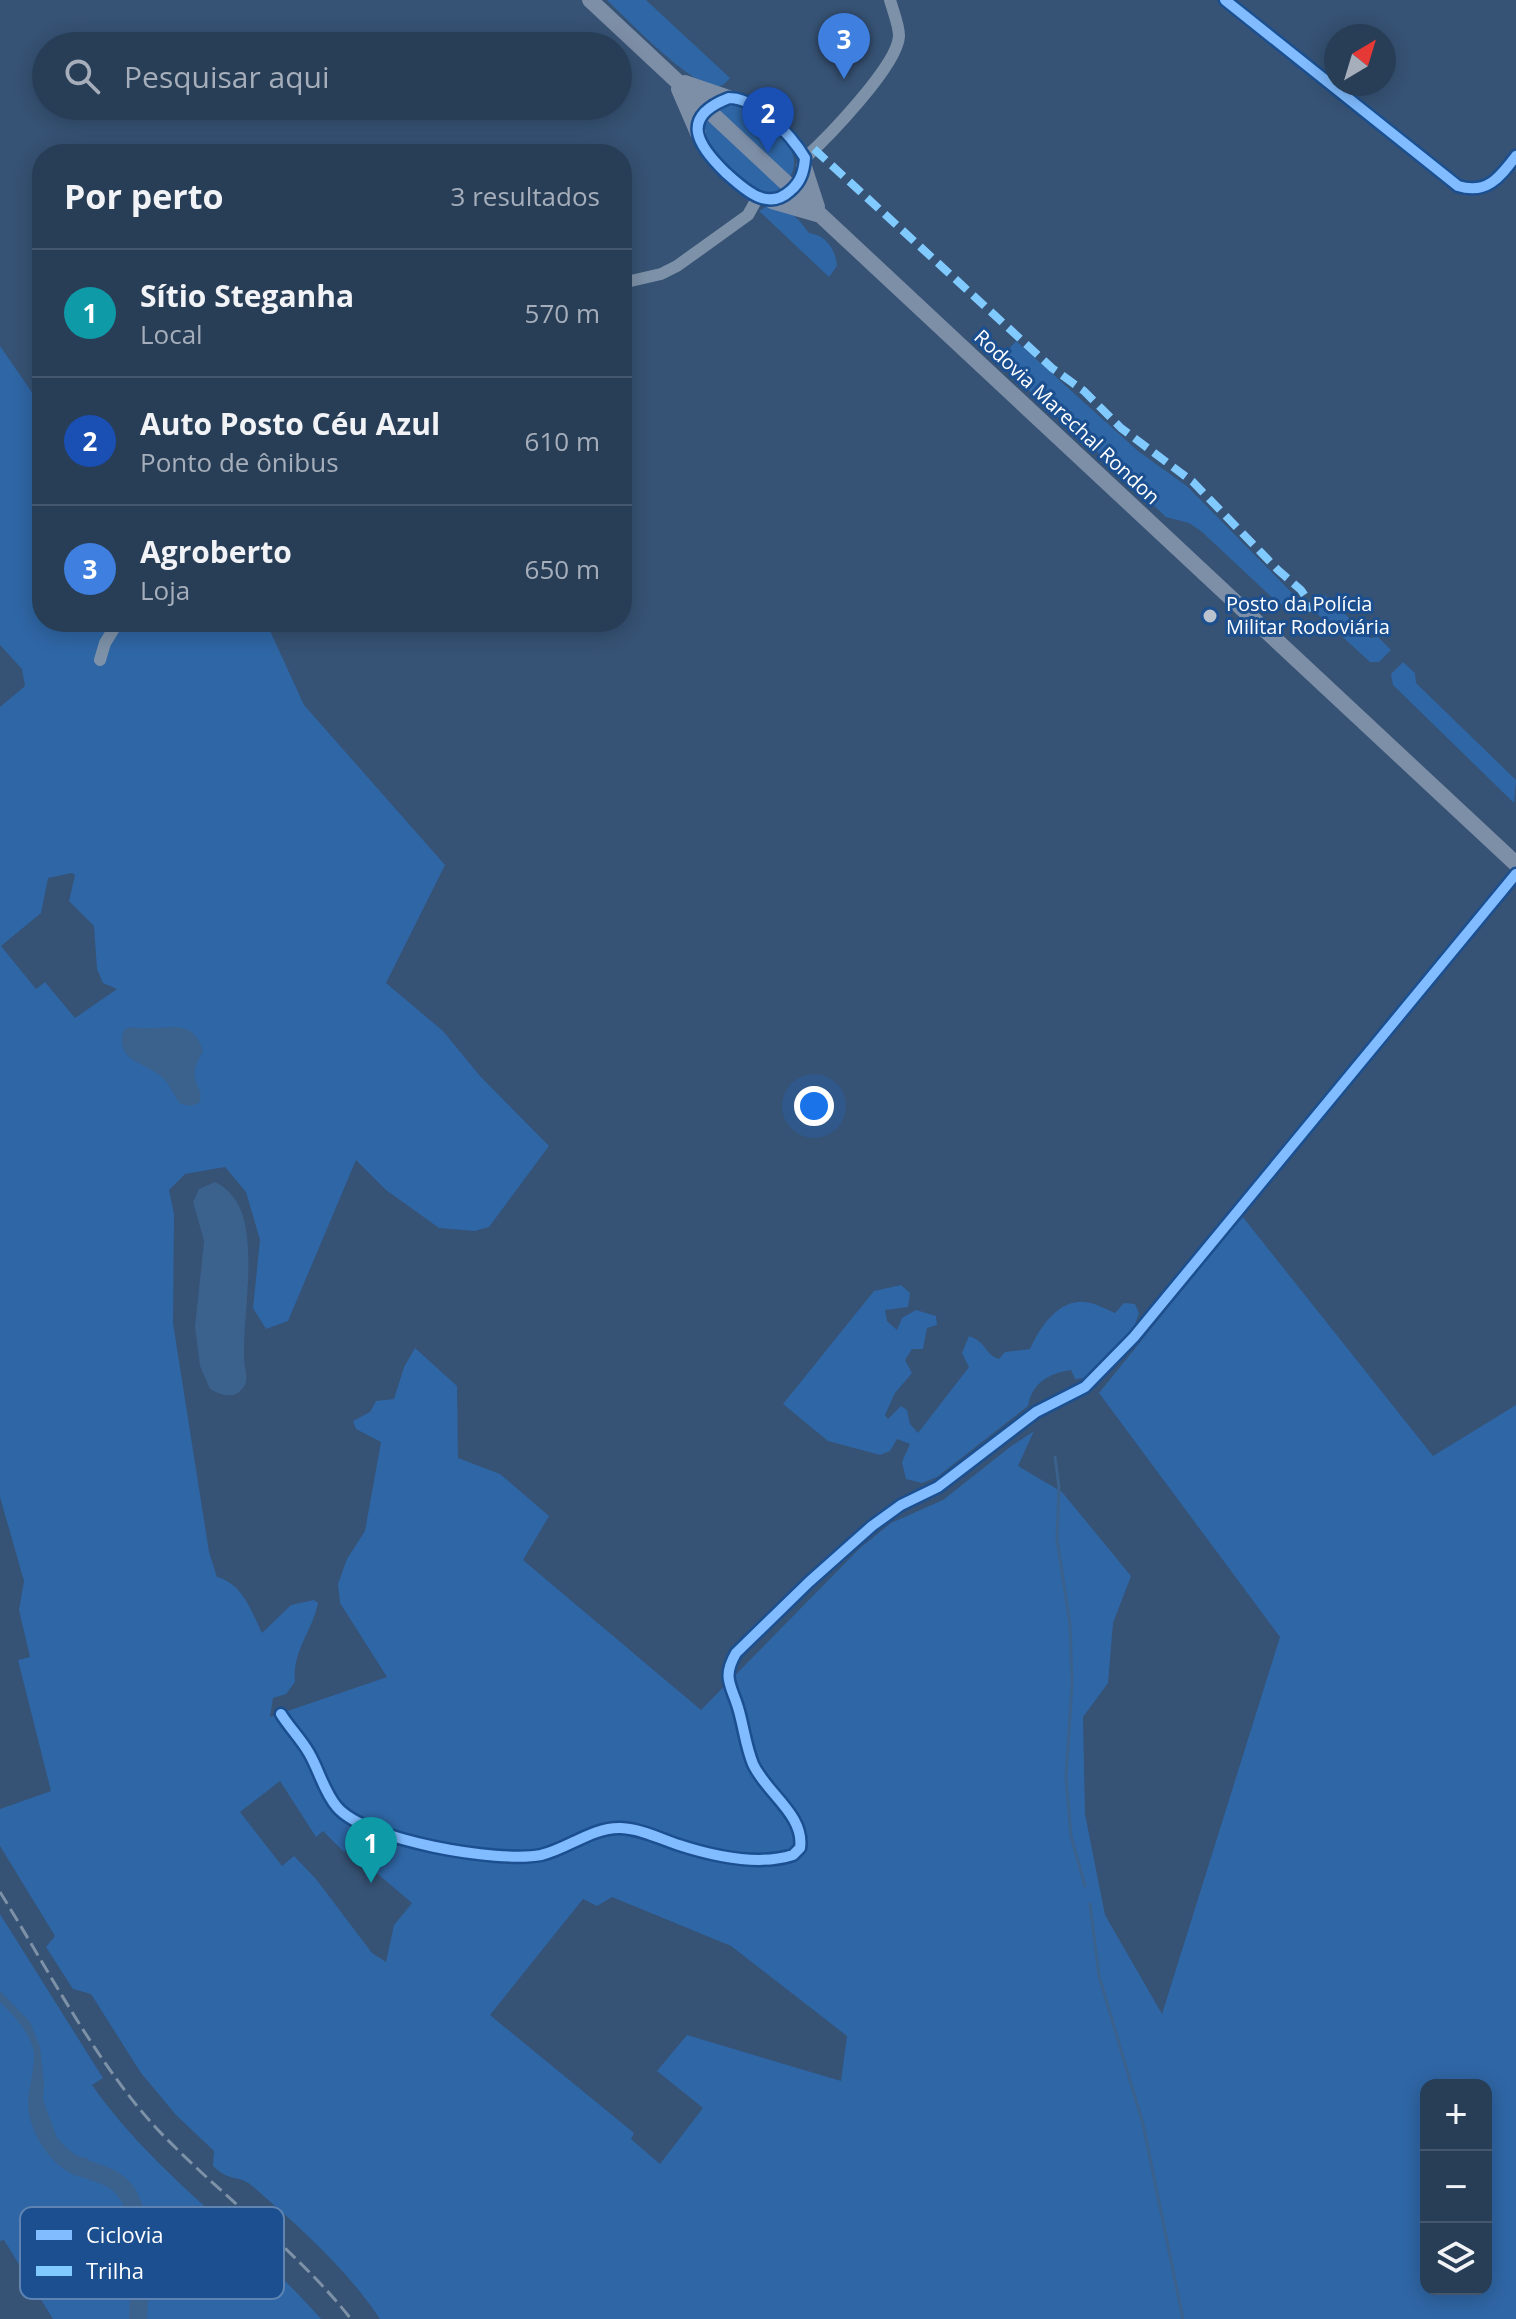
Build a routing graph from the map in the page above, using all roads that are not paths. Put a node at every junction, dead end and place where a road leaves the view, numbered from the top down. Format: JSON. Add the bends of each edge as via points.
{"nodes":[{"id":1,"x":590,"y":0,"type":"edge"},
{"id":2,"x":890,"y":0,"type":"edge"},
{"id":3,"x":1225,"y":0,"type":"edge"},
{"id":4,"x":624,"y":32,"type":"edge"},
{"id":5,"x":632,"y":39,"type":"edge"},
{"id":6,"x":673,"y":77,"type":"junction"},
{"id":7,"x":729,"y":98,"type":"junction"},
{"id":8,"x":707,"y":110,"type":"junction"},
{"id":9,"x":698,"y":133,"type":"junction"},
{"id":10,"x":1516,"y":156,"type":"edge"},
{"id":11,"x":804,"y":163,"type":"junction"},
{"id":12,"x":793,"y":189,"type":"junction"},
{"id":13,"x":765,"y":199,"type":"junction"},
{"id":14,"x":821,"y":216,"type":"junction"},
{"id":15,"x":632,"y":281,"type":"edge"},
{"id":16,"x":112,"y":632,"type":"edge"},
{"id":17,"x":100,"y":660,"type":"dead end"},
{"id":18,"x":1516,"y":864,"type":"edge"},
{"id":19,"x":1516,"y":874,"type":"edge"},
{"id":20,"x":281,"y":1714,"type":"dead end"}],
"edges":[{"from":1,"to":4,"type":"main road","name":"Rodovia Marechal Rondon"},
{"from":2,"to":11,"type":"street","via":[[899,35],[894,55]]},
{"from":3,"to":10,"type":"street","via":[[1458,186],[1490,184]]},
{"from":5,"to":6,"type":"main road","name":"Rodovia Marechal Rondon"},
{"from":6,"to":7,"type":"main road"},
{"from":6,"to":8,"type":"main road","name":"Rodovia Marechal Rondon"},
{"from":6,"to":9,"type":"main road"},
{"from":7,"to":8,"type":"street"},
{"from":7,"to":11,"type":"street","via":[[754,104],[793,141]]},
{"from":8,"to":9,"type":"street"},
{"from":8,"to":12,"type":"main road","name":"Rodovia Marechal Rondon"},
{"from":9,"to":13,"type":"street","via":[[710,158],[742,188]]},
{"from":11,"to":12,"type":"street"},
{"from":11,"to":14,"type":"main road"},
{"from":12,"to":13,"type":"street"},
{"from":12,"to":14,"type":"main road","name":"Rodovia Marechal Rondon"},
{"from":13,"to":14,"type":"main road"},
{"from":13,"to":15,"type":"street","via":[[677,266]]},
{"from":14,"to":18,"type":"main road","name":"Rodovia Marechal Rondon"},
{"from":16,"to":17,"type":"street"},
{"from":19,"to":20,"type":"street","via":[[1097,1377],[1025,1419],[938,1487],[872,1526],[736,1653],[727,1675],[754,1767],[800,1830],[800,1848],[793,1855],[709,1855],[617,1828],[551,1852],[517,1857],[382,1833],[355,1822],[335,1805]]}]}
